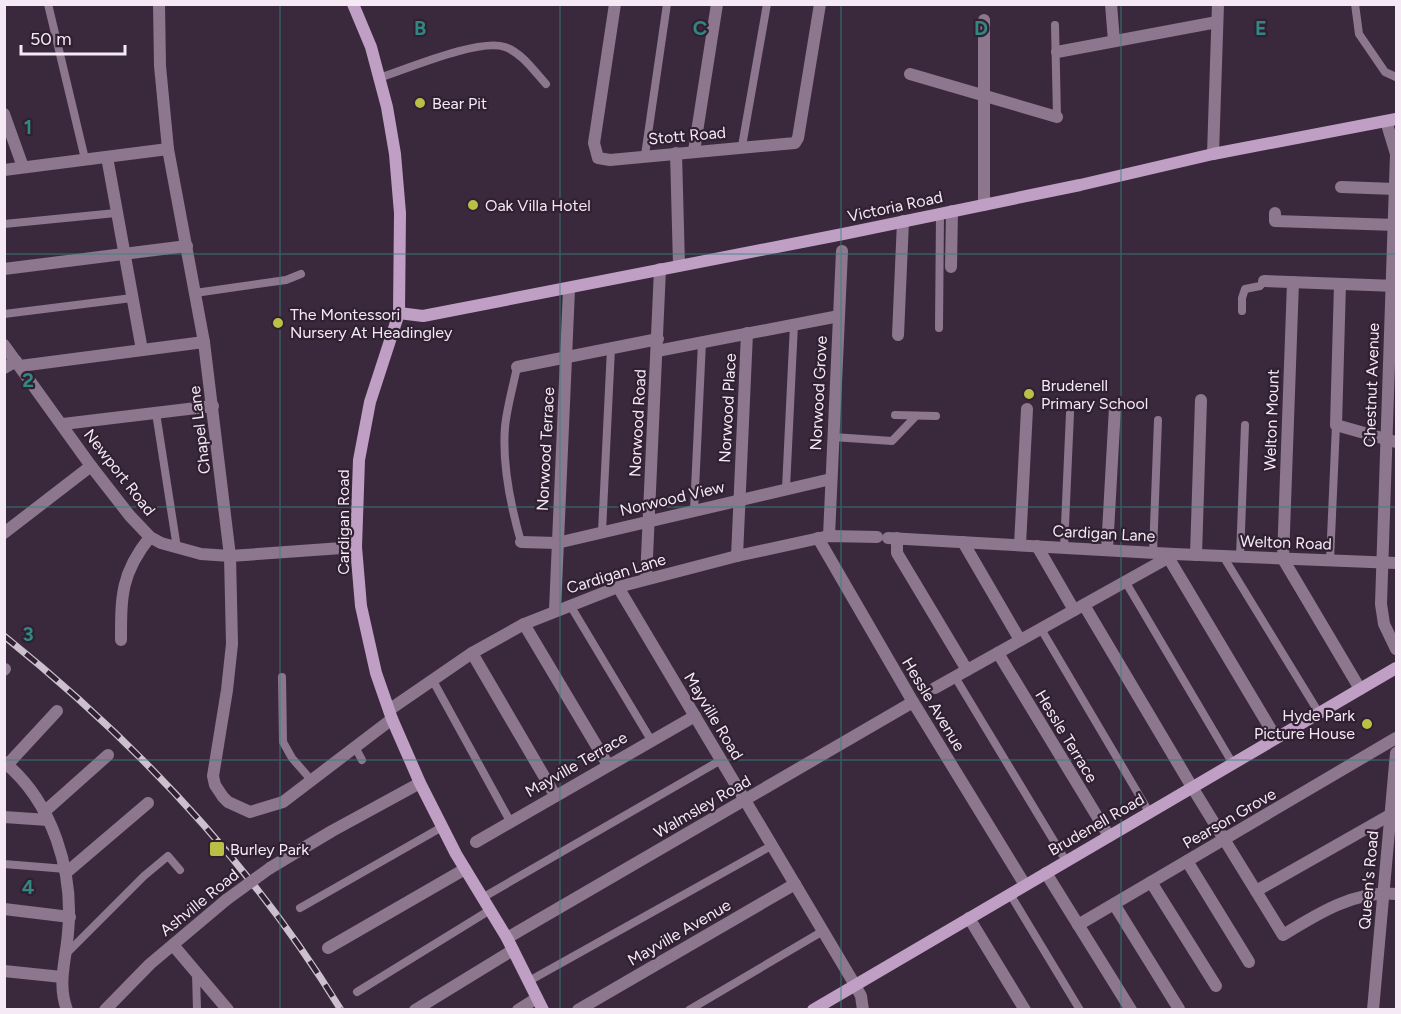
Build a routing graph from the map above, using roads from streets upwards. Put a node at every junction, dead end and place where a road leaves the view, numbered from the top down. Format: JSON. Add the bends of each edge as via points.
{"nodes":[{"id":1,"x":159,"y":4,"type":"edge"},
{"id":2,"x":353,"y":4,"type":"edge"},
{"id":3,"x":615,"y":4,"type":"edge"},
{"id":4,"x":717,"y":4,"type":"edge"},
{"id":5,"x":820,"y":4,"type":"edge"},
{"id":6,"x":1112,"y":4,"type":"edge"},
{"id":7,"x":1218,"y":4,"type":"edge"},
{"id":8,"x":984,"y":20,"type":"dead end"},
{"id":9,"x":1217,"y":22,"type":"junction"},
{"id":10,"x":1114,"y":41,"type":"junction"},
{"id":11,"x":1057,"y":52,"type":"road end"},
{"id":12,"x":910,"y":74,"type":"dead end"},
{"id":13,"x":984,"y":96,"type":"junction"},
{"id":14,"x":4,"y":114,"type":"edge"},
{"id":15,"x":1057,"y":117,"type":"road end"},
{"id":16,"x":1391,"y":120,"type":"edge"},
{"id":17,"x":168,"y":149,"type":"junction"},
{"id":18,"x":694,"y":151,"type":"junction"},
{"id":19,"x":676,"y":153,"type":"junction"},
{"id":20,"x":1213,"y":154,"type":"junction"},
{"id":21,"x":107,"y":157,"type":"junction"},
{"id":22,"x":23,"y":167,"type":"junction"},
{"id":23,"x":4,"y":170,"type":"edge"},
{"id":24,"x":1396,"y":182,"type":"edge"},
{"id":25,"x":1341,"y":188,"type":"dead end"},
{"id":26,"x":984,"y":205,"type":"junction"},
{"id":27,"x":946,"y":212,"type":"junction"},
{"id":28,"x":1275,"y":213,"type":"dead end"},
{"id":29,"x":903,"y":221,"type":"junction"},
{"id":30,"x":1395,"y":225,"type":"edge"},
{"id":31,"x":187,"y":246,"type":"junction"},
{"id":32,"x":842,"y":251,"type":"dead end"},
{"id":33,"x":124,"y":254,"type":"junction"},
{"id":34,"x":679,"y":265,"type":"junction"},
{"id":35,"x":951,"y":267,"type":"dead end"},
{"id":36,"x":4,"y":269,"type":"edge"},
{"id":37,"x":660,"y":269,"type":"junction"},
{"id":38,"x":1264,"y":281,"type":"road end"},
{"id":39,"x":1293,"y":282,"type":"junction"},
{"id":40,"x":1340,"y":284,"type":"junction"},
{"id":41,"x":1394,"y":286,"type":"edge"},
{"id":42,"x":569,"y":289,"type":"junction"},
{"id":43,"x":399,"y":313,"type":"junction"},
{"id":44,"x":839,"y":316,"type":"junction"},
{"id":45,"x":747,"y":333,"type":"junction"},
{"id":46,"x":898,"y":335,"type":"dead end"},
{"id":47,"x":204,"y":342,"type":"junction"},
{"id":48,"x":4,"y":345,"type":"edge"},
{"id":49,"x":657,"y":345,"type":"junction"},
{"id":50,"x":142,"y":350,"type":"junction"},
{"id":51,"x":566,"y":358,"type":"junction"},
{"id":52,"x":18,"y":363,"type":"junction"},
{"id":53,"x":517,"y":367,"type":"road end"},
{"id":54,"x":4,"y":368,"type":"edge"},
{"id":55,"x":1201,"y":400,"type":"dead end"},
{"id":56,"x":213,"y":406,"type":"junction"},
{"id":57,"x":1115,"y":407,"type":"dead end"},
{"id":58,"x":1027,"y":409,"type":"dead end"},
{"id":59,"x":63,"y":424,"type":"junction"},
{"id":60,"x":1391,"y":440,"type":"edge"},
{"id":61,"x":91,"y":466,"type":"junction"},
{"id":62,"x":831,"y":479,"type":"junction"},
{"id":63,"x":740,"y":499,"type":"junction"},
{"id":64,"x":648,"y":521,"type":"junction"},
{"id":65,"x":4,"y":533,"type":"edge"},
{"id":66,"x":150,"y":537,"type":"junction"},
{"id":67,"x":823,"y":537,"type":"junction"},
{"id":68,"x":887,"y":538,"type":"junction"},
{"id":69,"x":521,"y":542,"type":"road end"},
{"id":70,"x":963,"y":542,"type":"junction"},
{"id":71,"x":557,"y":543,"type":"junction"},
{"id":72,"x":1020,"y":545,"type":"junction"},
{"id":73,"x":1037,"y":546,"type":"junction"},
{"id":74,"x":356,"y":547,"type":"junction"},
{"id":75,"x":1107,"y":550,"type":"junction"},
{"id":76,"x":1196,"y":555,"type":"junction"},
{"id":77,"x":230,"y":556,"type":"junction"},
{"id":78,"x":737,"y":556,"type":"junction"},
{"id":79,"x":1171,"y":556,"type":"junction"},
{"id":80,"x":1283,"y":559,"type":"junction"},
{"id":81,"x":1382,"y":562,"type":"junction"},
{"id":82,"x":1396,"y":563,"type":"edge"},
{"id":83,"x":646,"y":579,"type":"junction"},
{"id":84,"x":618,"y":587,"type":"junction"},
{"id":85,"x":1079,"y":607,"type":"junction"},
{"id":86,"x":555,"y":610,"type":"junction"},
{"id":87,"x":524,"y":624,"type":"junction"},
{"id":88,"x":121,"y":640,"type":"dead end"},
{"id":89,"x":1020,"y":640,"type":"junction"},
{"id":90,"x":1396,"y":649,"type":"edge"},
{"id":91,"x":472,"y":653,"type":"junction"},
{"id":92,"x":998,"y":653,"type":"junction"},
{"id":93,"x":1396,"y":668,"type":"edge"},
{"id":94,"x":967,"y":670,"type":"junction"},
{"id":95,"x":935,"y":688,"type":"dead end"},
{"id":96,"x":1360,"y":689,"type":"junction"},
{"id":97,"x":913,"y":702,"type":"junction"},
{"id":98,"x":57,"y":711,"type":"dead end"},
{"id":99,"x":391,"y":714,"type":"junction"},
{"id":100,"x":694,"y":716,"type":"junction"},
{"id":101,"x":1276,"y":738,"type":"junction"},
{"id":102,"x":1396,"y":738,"type":"edge"},
{"id":103,"x":1396,"y":753,"type":"edge"},
{"id":104,"x":108,"y":754,"type":"dead end"},
{"id":105,"x":6,"y":763,"type":"edge"},
{"id":106,"x":608,"y":765,"type":"junction"},
{"id":107,"x":1395,"y":778,"type":"edge"},
{"id":108,"x":420,"y":783,"type":"junction"},
{"id":109,"x":1192,"y":787,"type":"junction"},
{"id":110,"x":555,"y":795,"type":"junction"},
{"id":111,"x":745,"y":800,"type":"junction"},
{"id":112,"x":148,"y":803,"type":"dead end"},
{"id":113,"x":273,"y":806,"type":"joint"},
{"id":114,"x":1390,"y":815,"type":"junction"},
{"id":115,"x":46,"y":816,"type":"junction"},
{"id":116,"x":4,"y":817,"type":"edge"},
{"id":117,"x":1109,"y":836,"type":"junction"},
{"id":118,"x":1224,"y":839,"type":"junction"},
{"id":119,"x":476,"y":842,"type":"dead end"},
{"id":120,"x":1187,"y":861,"type":"junction"},
{"id":121,"x":465,"y":869,"type":"junction"},
{"id":122,"x":67,"y":870,"type":"junction"},
{"id":123,"x":1046,"y":873,"type":"junction"},
{"id":124,"x":1151,"y":882,"type":"junction"},
{"id":125,"x":795,"y":884,"type":"junction"},
{"id":126,"x":1024,"y":885,"type":"junction"},
{"id":127,"x":1256,"y":891,"type":"junction"},
{"id":128,"x":1390,"y":893,"type":"edge"},
{"id":129,"x":1114,"y":904,"type":"junction"},
{"id":130,"x":4,"y":909,"type":"edge"},
{"id":131,"x":70,"y":916,"type":"junction"},
{"id":132,"x":969,"y":918,"type":"junction"},
{"id":133,"x":1078,"y":925,"type":"junction"},
{"id":134,"x":507,"y":938,"type":"junction"},
{"id":135,"x":173,"y":945,"type":"junction"},
{"id":136,"x":328,"y":948,"type":"dead end"},
{"id":137,"x":513,"y":950,"type":"junction"},
{"id":138,"x":1249,"y":962,"type":"dead end"},
{"id":139,"x":4,"y":971,"type":"edge"},
{"id":140,"x":62,"y":977,"type":"junction"},
{"id":141,"x":855,"y":985,"type":"junction"},
{"id":142,"x":1216,"y":986,"type":"dead end"},
{"id":143,"x":61,"y":994,"type":"junction"},
{"id":144,"x":537,"y":998,"type":"junction"},
{"id":145,"x":1179,"y":1009,"type":"edge"},
{"id":146,"x":56,"y":1010,"type":"edge"},
{"id":147,"x":67,"y":1010,"type":"edge"},
{"id":148,"x":105,"y":1010,"type":"edge"},
{"id":149,"x":228,"y":1010,"type":"edge"},
{"id":150,"x":415,"y":1010,"type":"edge"},
{"id":151,"x":518,"y":1010,"type":"edge"},
{"id":152,"x":543,"y":1010,"type":"edge"},
{"id":153,"x":578,"y":1010,"type":"edge"},
{"id":154,"x":813,"y":1010,"type":"edge"},
{"id":155,"x":864,"y":1010,"type":"edge"},
{"id":156,"x":1025,"y":1010,"type":"edge"},
{"id":157,"x":1131,"y":1010,"type":"edge"},
{"id":158,"x":1373,"y":1010,"type":"edge"}],
"edges":[{"from":1,"to":17,"type":"street","name":"Chapel Lane"},
{"from":2,"to":43,"type":"street","name":"Cardigan Road","via":[[371,47],[391,127],[400,191]]},
{"from":3,"to":19,"type":"street","name":"Stott Road","via":[[594,143],[598,158]]},
{"from":4,"to":18,"type":"street"},
{"from":5,"to":18,"type":"street","name":"Stott Road","via":[[795,143]]},
{"from":6,"to":10,"type":"street"},
{"from":7,"to":9,"type":"street"},
{"from":8,"to":13,"type":"street"},
{"from":9,"to":10,"type":"street"},
{"from":9,"to":20,"type":"street"},
{"from":10,"to":11,"type":"street"},
{"from":12,"to":13,"type":"street"},
{"from":13,"to":15,"type":"street"},
{"from":13,"to":26,"type":"street"},
{"from":14,"to":22,"type":"street"},
{"from":16,"to":20,"type":"street","name":"Victoria Road"},
{"from":16,"to":24,"type":"street","name":"Chestnut Avenue"},
{"from":17,"to":21,"type":"street"},
{"from":17,"to":31,"type":"street","name":"Chapel Lane"},
{"from":18,"to":19,"type":"street","name":"Stott Road"},
{"from":19,"to":34,"type":"street"},
{"from":20,"to":26,"type":"street","name":"Victoria Road"},
{"from":21,"to":22,"type":"street"},
{"from":21,"to":33,"type":"street"},
{"from":22,"to":23,"type":"street"},
{"from":24,"to":25,"type":"street"},
{"from":24,"to":30,"type":"street","name":"Chestnut Avenue"},
{"from":26,"to":27,"type":"street","name":"Victoria Road"},
{"from":27,"to":29,"type":"street","name":"Victoria Road"},
{"from":27,"to":35,"type":"street"},
{"from":28,"to":30,"type":"street","via":[[1275,221]]},
{"from":29,"to":34,"type":"street","name":"Victoria Road"},
{"from":29,"to":46,"type":"street"},
{"from":30,"to":41,"type":"street","name":"Chestnut Avenue"},
{"from":31,"to":33,"type":"street"},
{"from":31,"to":47,"type":"street","name":"Chapel Lane"},
{"from":32,"to":44,"type":"street","name":"Norwood Grove"},
{"from":33,"to":36,"type":"street"},
{"from":33,"to":50,"type":"street"},
{"from":34,"to":37,"type":"street","name":"Victoria Road"},
{"from":37,"to":42,"type":"street","name":"Victoria Road"},
{"from":37,"to":49,"type":"street","name":"Norwood Road"},
{"from":38,"to":39,"type":"street"},
{"from":39,"to":40,"type":"street"},
{"from":39,"to":80,"type":"street","name":"Welton Mount"},
{"from":40,"to":41,"type":"street"},
{"from":40,"to":60,"type":"street","via":[[1336,426]]},
{"from":41,"to":60,"type":"street","name":"Chestnut Avenue"},
{"from":42,"to":43,"type":"street","name":"Victoria Road","via":[[423,316]]},
{"from":42,"to":51,"type":"street","name":"Norwood Terrace"},
{"from":43,"to":74,"type":"street","name":"Cardigan Road","via":[[370,402],[359,460]]},
{"from":44,"to":45,"type":"street"},
{"from":44,"to":62,"type":"street","name":"Norwood Grove"},
{"from":45,"to":49,"type":"street"},
{"from":45,"to":63,"type":"street","name":"Norwood Place"},
{"from":47,"to":50,"type":"street"},
{"from":47,"to":56,"type":"street","name":"Chapel Lane"},
{"from":48,"to":52,"type":"street","name":"Newport Road"},
{"from":49,"to":51,"type":"street","via":[[611,348]]},
{"from":49,"to":64,"type":"street","name":"Norwood Road"},
{"from":50,"to":52,"type":"street"},
{"from":51,"to":53,"type":"street"},
{"from":51,"to":71,"type":"street","name":"Norwood Terrace"},
{"from":52,"to":54,"type":"street"},
{"from":52,"to":59,"type":"street","name":"Newport Road"},
{"from":55,"to":76,"type":"street"},
{"from":56,"to":59,"type":"street"},
{"from":56,"to":77,"type":"street","name":"Chapel Lane"},
{"from":57,"to":75,"type":"street"},
{"from":58,"to":72,"type":"street"},
{"from":59,"to":61,"type":"street","name":"Newport Road"},
{"from":60,"to":81,"type":"street","name":"Chestnut Avenue"},
{"from":61,"to":65,"type":"street"},
{"from":61,"to":66,"type":"street","name":"Newport Road"},
{"from":62,"to":63,"type":"street","name":"Norwood View"},
{"from":62,"to":67,"type":"street","name":"Norwood Grove"},
{"from":63,"to":64,"type":"street","name":"Norwood View"},
{"from":63,"to":78,"type":"street","name":"Norwood Place"},
{"from":64,"to":71,"type":"street","name":"Norwood View"},
{"from":64,"to":83,"type":"street","name":"Norwood Road"},
{"from":66,"to":77,"type":"street","name":"Newport Road","via":[[201,554]]},
{"from":66,"to":88,"type":"street","via":[[125,578]]},
{"from":67,"to":68,"type":"street","name":"Cardigan Lane"},
{"from":67,"to":78,"type":"street","name":"Cardigan Lane"},
{"from":67,"to":97,"type":"street","name":"Hessle Avenue"},
{"from":68,"to":70,"type":"street","name":"Cardigan Lane"},
{"from":68,"to":94,"type":"street"},
{"from":69,"to":71,"type":"street","name":"Norwood View"},
{"from":70,"to":72,"type":"street","name":"Cardigan Lane"},
{"from":70,"to":89,"type":"street"},
{"from":71,"to":86,"type":"street","name":"Norwood Terrace"},
{"from":72,"to":73,"type":"street","name":"Cardigan Lane"},
{"from":73,"to":75,"type":"street","name":"Cardigan Lane"},
{"from":73,"to":85,"type":"street"},
{"from":74,"to":77,"type":"street","name":"Newport Road"},
{"from":74,"to":99,"type":"street","name":"Cardigan Road","via":[[361,606],[371,654]]},
{"from":75,"to":79,"type":"street","name":"Cardigan Lane"},
{"from":76,"to":79,"type":"street","name":"Welton Road"},
{"from":76,"to":80,"type":"street","name":"Welton Road"},
{"from":77,"to":113,"type":"street","name":"Chapel Lane","via":[[232,644],[213,776],[216,794],[250,812]]},
{"from":78,"to":83,"type":"street","name":"Cardigan Lane"},
{"from":79,"to":85,"type":"street"},
{"from":79,"to":101,"type":"street"},
{"from":80,"to":81,"type":"street","name":"Welton Road"},
{"from":80,"to":96,"type":"street"},
{"from":81,"to":82,"type":"street","name":"Welton Road"},
{"from":81,"to":90,"type":"street","name":"Chestnut Avenue","via":[[1384,624]]},
{"from":83,"to":84,"type":"street","name":"Cardigan Lane"},
{"from":84,"to":86,"type":"street","name":"Cardigan Lane"},
{"from":84,"to":100,"type":"street","name":"Mayville Road"},
{"from":85,"to":89,"type":"street"},
{"from":85,"to":109,"type":"street"},
{"from":86,"to":87,"type":"street","name":"Cardigan Lane"},
{"from":87,"to":91,"type":"street","name":"Cardigan Lane"},
{"from":87,"to":106,"type":"street"},
{"from":89,"to":92,"type":"street"},
{"from":91,"to":99,"type":"street","name":"Cardigan Lane","via":[[432,679]]},
{"from":91,"to":110,"type":"street"},
{"from":92,"to":94,"type":"street"},
{"from":92,"to":117,"type":"street","name":"Hessle Terrace"},
{"from":93,"to":96,"type":"street","name":"Brudenell Road"},
{"from":94,"to":95,"type":"street"},
{"from":96,"to":101,"type":"street","name":"Brudenell Road"},
{"from":97,"to":111,"type":"street","name":"Walmsley Road"},
{"from":97,"to":126,"type":"street","name":"Hessle Avenue"},
{"from":98,"to":105,"type":"street"},
{"from":99,"to":108,"type":"street","name":"Cardigan Road"},
{"from":99,"to":113,"type":"street","name":"Cardigan Lane","via":[[312,781]]},
{"from":100,"to":106,"type":"street","name":"Mayville Terrace"},
{"from":100,"to":111,"type":"street","name":"Mayville Road"},
{"from":101,"to":109,"type":"street","name":"Brudenell Road"},
{"from":102,"to":118,"type":"street","name":"Pearson Grove"},
{"from":103,"to":107,"type":"street","name":"Queen's Road"},
{"from":104,"to":115,"type":"street"},
{"from":105,"to":115,"type":"street"},
{"from":106,"to":110,"type":"street","name":"Mayville Terrace"},
{"from":107,"to":114,"type":"street","name":"Queen's Road"},
{"from":108,"to":121,"type":"street","name":"Cardigan Road"},
{"from":108,"to":135,"type":"street","name":"Ashville Road","bridge":true,"via":[[270,868]]},
{"from":109,"to":117,"type":"street","name":"Brudenell Road"},
{"from":109,"to":118,"type":"street"},
{"from":110,"to":119,"type":"street","name":"Mayville Terrace"},
{"from":111,"to":125,"type":"street","name":"Mayville Road"},
{"from":111,"to":134,"type":"street","name":"Walmsley Road"},
{"from":112,"to":122,"type":"street"},
{"from":114,"to":127,"type":"street"},
{"from":114,"to":128,"type":"street","name":"Queen's Road"},
{"from":115,"to":116,"type":"street"},
{"from":115,"to":122,"type":"street"},
{"from":117,"to":123,"type":"street","name":"Brudenell Road"},
{"from":118,"to":120,"type":"street","name":"Pearson Grove"},
{"from":118,"to":127,"type":"street"},
{"from":120,"to":124,"type":"street","name":"Pearson Grove"},
{"from":120,"to":138,"type":"street"},
{"from":121,"to":134,"type":"street","name":"Cardigan Road"},
{"from":121,"to":136,"type":"street"},
{"from":122,"to":131,"type":"street"},
{"from":123,"to":126,"type":"street","name":"Brudenell Road"},
{"from":123,"to":133,"type":"street"},
{"from":124,"to":129,"type":"street","name":"Pearson Grove"},
{"from":124,"to":142,"type":"street"},
{"from":125,"to":141,"type":"street","name":"Mayville Road"},
{"from":125,"to":153,"type":"street","name":"Mayville Avenue"},
{"from":126,"to":132,"type":"street","name":"Brudenell Road"},
{"from":127,"to":128,"type":"street","via":[[1283,935],[1323,911],[1358,898]]},
{"from":128,"to":158,"type":"street","name":"Queen's Road"},
{"from":129,"to":133,"type":"street","name":"Pearson Grove"},
{"from":129,"to":145,"type":"street"},
{"from":130,"to":131,"type":"street"},
{"from":131,"to":140,"type":"street"},
{"from":132,"to":141,"type":"street","name":"Brudenell Road"},
{"from":132,"to":156,"type":"street"},
{"from":133,"to":157,"type":"street"},
{"from":134,"to":137,"type":"street","name":"Cardigan Road"},
{"from":135,"to":148,"type":"street","name":"Ashville Road"},
{"from":135,"to":149,"type":"street"},
{"from":137,"to":144,"type":"street","name":"Cardigan Road"},
{"from":137,"to":150,"type":"street"},
{"from":139,"to":140,"type":"street"},
{"from":140,"to":143,"type":"street"},
{"from":141,"to":154,"type":"street","name":"Brudenell Road"},
{"from":141,"to":155,"type":"street","name":"Mayville Road"},
{"from":143,"to":146,"type":"street"},
{"from":143,"to":147,"type":"street"},
{"from":144,"to":151,"type":"street"},
{"from":144,"to":152,"type":"street","name":"Cardigan Road"}]}
